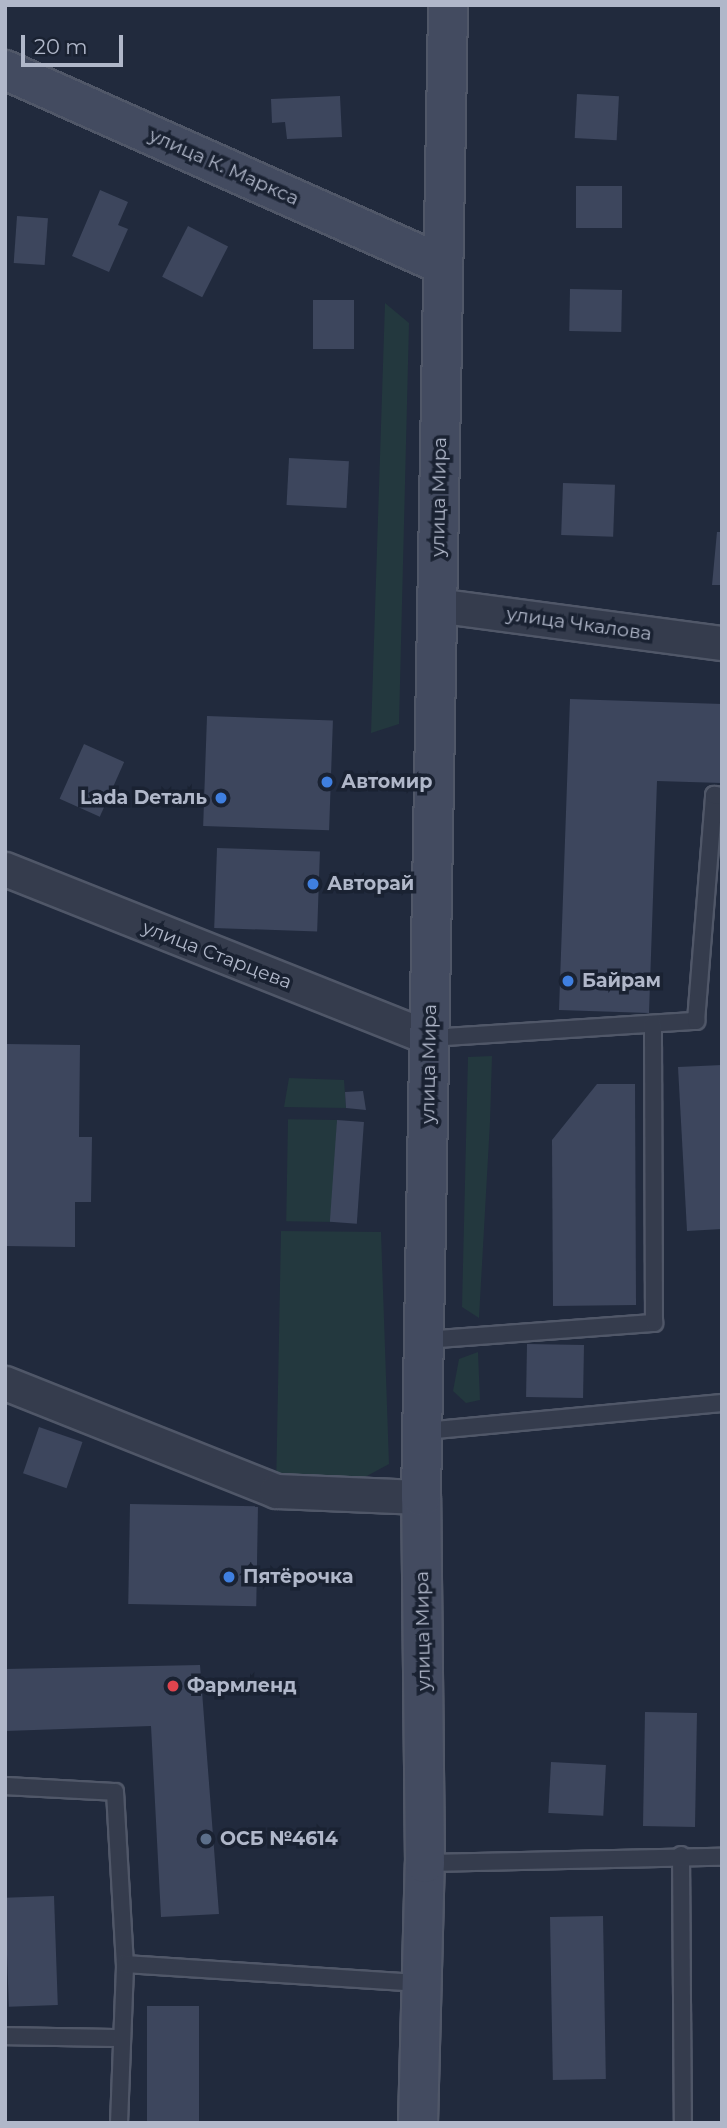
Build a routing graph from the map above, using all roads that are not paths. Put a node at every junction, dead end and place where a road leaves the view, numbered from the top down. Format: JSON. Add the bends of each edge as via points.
{"nodes":[{"id":1,"x":448,"y":5,"type":"edge"},
{"id":2,"x":5,"y":70,"type":"edge"},
{"id":3,"x":443,"y":265,"type":"junction"},
{"id":4,"x":436,"y":605,"type":"junction"},
{"id":5,"x":722,"y":643,"type":"edge"},
{"id":6,"x":722,"y":796,"type":"edge"},
{"id":7,"x":5,"y":869,"type":"edge"},
{"id":8,"x":653,"y":1024,"type":"junction"},
{"id":9,"x":429,"y":1038,"type":"junction"},
{"id":10,"x":426,"y":1340,"type":"junction"},
{"id":11,"x":5,"y":1383,"type":"edge"},
{"id":12,"x":722,"y":1403,"type":"edge"},
{"id":13,"x":425,"y":1431,"type":"junction"},
{"id":14,"x":421,"y":1497,"type":"junction"},
{"id":15,"x":5,"y":1786,"type":"edge"},
{"id":16,"x":681,"y":1855,"type":"junction"},
{"id":17,"x":722,"y":1857,"type":"edge"},
{"id":18,"x":425,"y":1863,"type":"junction"},
{"id":19,"x":125,"y":1964,"type":"junction"},
{"id":20,"x":420,"y":1983,"type":"junction"},
{"id":21,"x":5,"y":2036,"type":"edge"},
{"id":22,"x":121,"y":2038,"type":"junction"},
{"id":23,"x":119,"y":2123,"type":"edge"},
{"id":24,"x":418,"y":2123,"type":"edge"},
{"id":25,"x":683,"y":2123,"type":"edge"}],
"edges":[{"from":1,"to":3,"type":"main road","name":"улица Мира"},
{"from":2,"to":3,"type":"main road","name":"улица К. Маркса"},
{"from":3,"to":4,"type":"main road","name":"улица Мира"},
{"from":4,"to":5,"type":"street","name":"улица Чкалова"},
{"from":4,"to":9,"type":"main road","name":"улица Мира"},
{"from":6,"to":8,"type":"lane","via":[[714,795],[696,1021]]},
{"from":7,"to":9,"type":"street","name":"улица Старцева"},
{"from":8,"to":9,"type":"lane"},
{"from":8,"to":10,"type":"lane","via":[[654,1323]]},
{"from":9,"to":10,"type":"main road","name":"улица Мира"},
{"from":10,"to":13,"type":"main road","name":"улица Мира"},
{"from":11,"to":14,"type":"street","via":[[276,1491]]},
{"from":12,"to":13,"type":"lane"},
{"from":13,"to":14,"type":"main road","name":"улица Мира"},
{"from":14,"to":18,"type":"main road","name":"улица Мира"},
{"from":15,"to":19,"type":"lane","via":[[116,1792]]},
{"from":16,"to":17,"type":"lane"},
{"from":16,"to":18,"type":"lane"},
{"from":16,"to":25,"type":"lane"},
{"from":18,"to":20,"type":"main road","name":"улица Мира"},
{"from":19,"to":20,"type":"lane"},
{"from":19,"to":22,"type":"lane"},
{"from":20,"to":24,"type":"main road","name":"улица Мира"},
{"from":21,"to":22,"type":"lane"},
{"from":22,"to":23,"type":"lane"}]}
